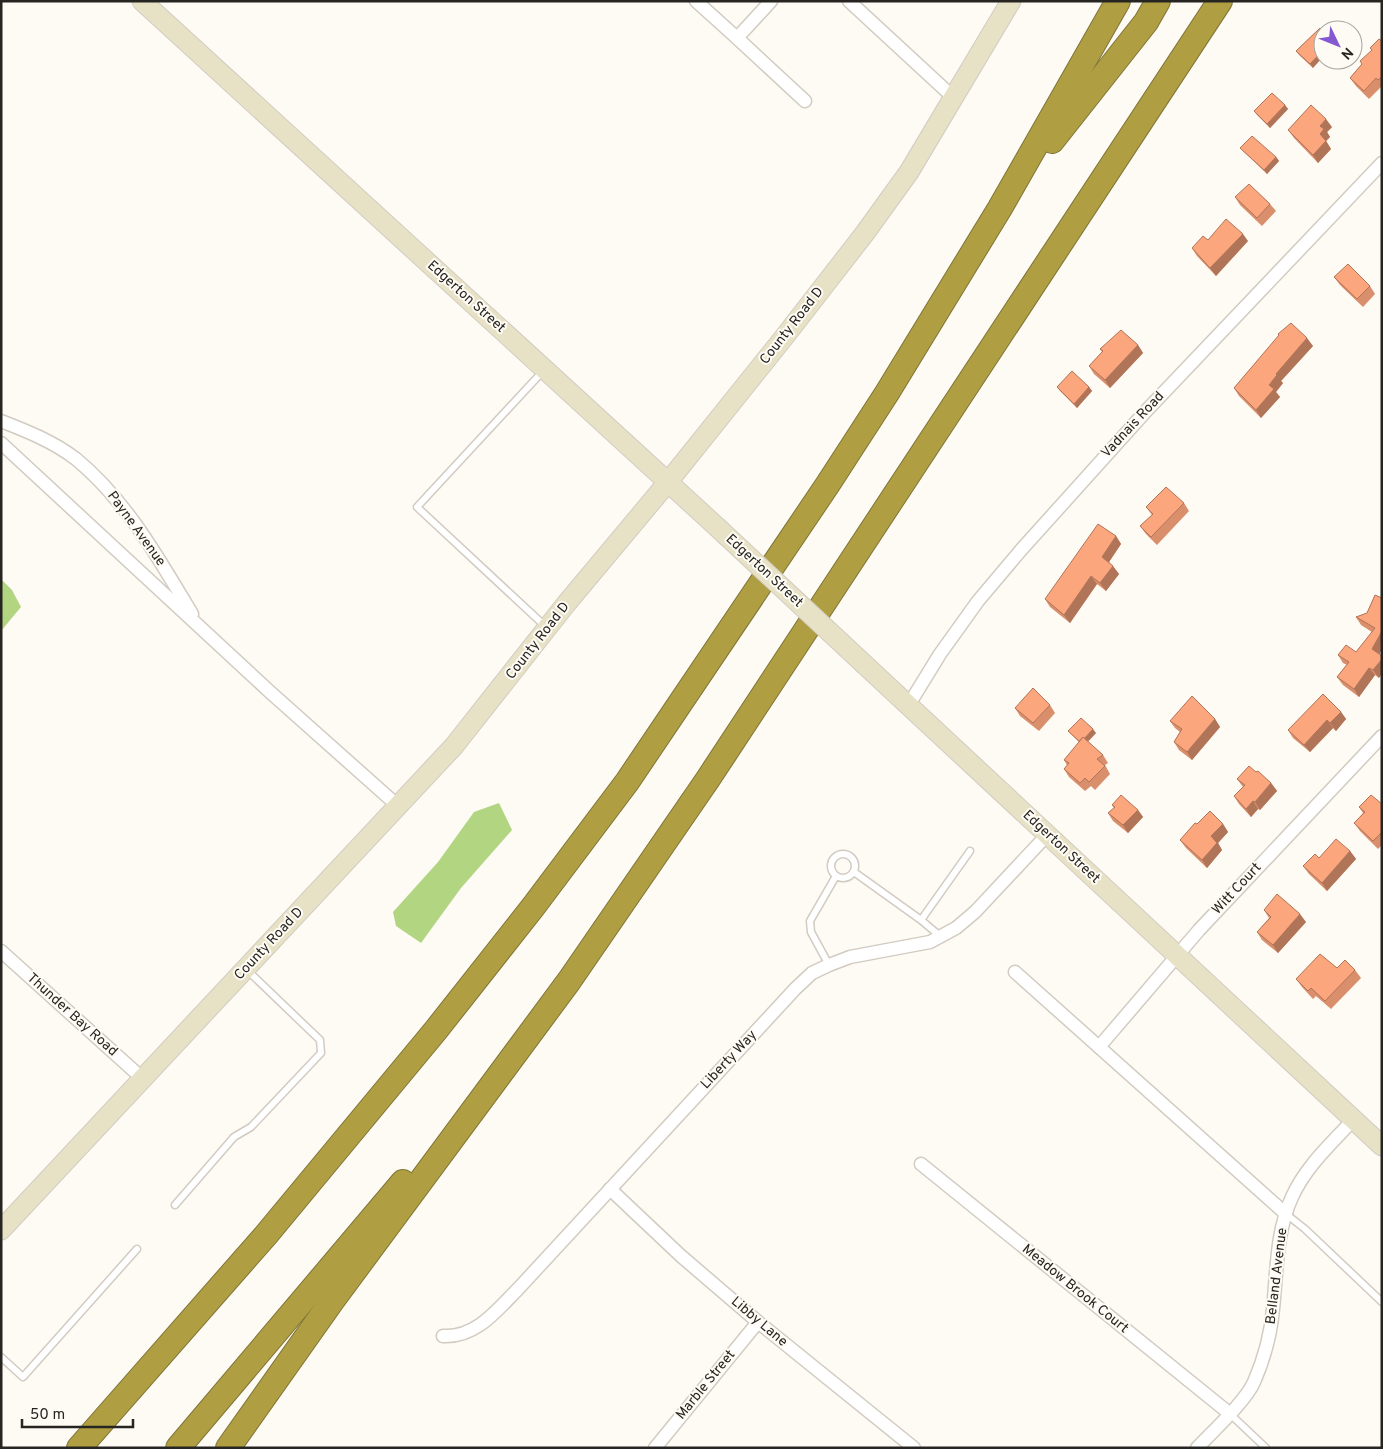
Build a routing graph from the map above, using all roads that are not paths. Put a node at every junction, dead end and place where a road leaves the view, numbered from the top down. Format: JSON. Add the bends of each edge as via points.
{"nodes":[{"id":1,"x":142,"y":1,"type":"edge"},
{"id":2,"x":696,"y":1,"type":"edge"},
{"id":3,"x":772,"y":1,"type":"edge"},
{"id":4,"x":849,"y":1,"type":"edge"},
{"id":5,"x":1011,"y":1,"type":"edge"},
{"id":6,"x":1118,"y":1,"type":"edge"},
{"id":7,"x":1158,"y":1,"type":"edge"},
{"id":8,"x":1220,"y":1,"type":"edge"},
{"id":9,"x":737,"y":38,"type":"junction"},
{"id":10,"x":954,"y":98,"type":"junction"},
{"id":11,"x":805,"y":101,"type":"dead end"},
{"id":12,"x":1382,"y":164,"type":"edge"},
{"id":13,"x":1000,"y":208,"type":"junction"},
{"id":14,"x":545,"y":370,"type":"junction"},
{"id":15,"x":1,"y":421,"type":"edge"},
{"id":16,"x":1,"y":443,"type":"edge"},
{"id":17,"x":668,"y":482,"type":"junction"},
{"id":18,"x":200,"y":627,"type":"junction"},
{"id":19,"x":547,"y":628,"type":"junction"},
{"id":20,"x":908,"y":706,"type":"junction"},
{"id":21,"x":1382,"y":736,"type":"edge"},
{"id":22,"x":398,"y":806,"type":"junction"},
{"id":23,"x":1047,"y":835,"type":"junction"},
{"id":24,"x":970,"y":851,"type":"dead end"},
{"id":25,"x":854,"y":872,"type":"junction"},
{"id":26,"x":836,"y":876,"type":"junction"},
{"id":27,"x":921,"y":920,"type":"junction"},
{"id":28,"x":940,"y":936,"type":"junction"},
{"id":29,"x":1,"y":951,"type":"edge"},
{"id":30,"x":1176,"y":955,"type":"junction"},
{"id":31,"x":829,"y":965,"type":"junction"},
{"id":32,"x":246,"y":969,"type":"junction"},
{"id":33,"x":1015,"y":972,"type":"dead end"},
{"id":34,"x":569,"y":981,"type":"junction"},
{"id":35,"x":1099,"y":1047,"type":"junction"},
{"id":36,"x":143,"y":1079,"type":"junction"},
{"id":37,"x":1354,"y":1120,"type":"junction"},
{"id":38,"x":1382,"y":1146,"type":"edge"},
{"id":39,"x":921,"y":1164,"type":"dead end"},
{"id":40,"x":610,"y":1189,"type":"junction"},
{"id":41,"x":175,"y":1205,"type":"dead end"},
{"id":42,"x":1286,"y":1214,"type":"junction"},
{"id":43,"x":4,"y":1221,"type":"edge"},
{"id":44,"x":137,"y":1249,"type":"dead end"},
{"id":45,"x":1382,"y":1302,"type":"edge"},
{"id":46,"x":758,"y":1322,"type":"junction"},
{"id":47,"x":443,"y":1336,"type":"dead end"},
{"id":48,"x":1,"y":1357,"type":"edge"},
{"id":49,"x":277,"y":1380,"type":"junction"},
{"id":50,"x":1229,"y":1413,"type":"junction"},
{"id":51,"x":79,"y":1448,"type":"edge"},
{"id":52,"x":178,"y":1448,"type":"edge"},
{"id":53,"x":228,"y":1448,"type":"edge"},
{"id":54,"x":235,"y":1448,"type":"edge"},
{"id":55,"x":655,"y":1448,"type":"edge"},
{"id":56,"x":914,"y":1448,"type":"edge"},
{"id":57,"x":1197,"y":1448,"type":"edge"},
{"id":58,"x":1266,"y":1448,"type":"edge"}],
"edges":[{"from":1,"to":14,"type":"street","name":"Edgerton Street"},
{"from":2,"to":9,"type":"street"},
{"from":3,"to":9,"type":"street"},
{"from":4,"to":10,"type":"street"},
{"from":5,"to":10,"type":"street","name":"County Road D"},
{"from":6,"to":13,"type":"highway"},
{"from":7,"to":13,"type":"highway","via":[[1146,22]]},
{"from":8,"to":34,"type":"highway","via":[[718,762]]},
{"from":9,"to":11,"type":"street"},
{"from":10,"to":17,"type":"street","name":"County Road D","via":[[909,172],[865,233]]},
{"from":12,"to":20,"type":"street","name":"Vadnais Road","via":[[1147,410],[1021,550],[978,601]]},
{"from":13,"to":51,"type":"highway","via":[[860,434],[627,782],[534,907],[436,1030],[266,1235]]},
{"from":14,"to":17,"type":"street","name":"Edgerton Street"},
{"from":14,"to":19,"type":"lane","via":[[417,507]]},
{"from":15,"to":18,"type":"street","name":"Payne Avenue","via":[[32,432],[75,458],[105,487],[134,522]]},
{"from":16,"to":18,"type":"street","name":"Payne Avenue"},
{"from":17,"to":19,"type":"street","name":"County Road D"},
{"from":17,"to":20,"type":"street","name":"Edgerton Street","bridge":true},
{"from":18,"to":22,"type":"street","name":"Payne Avenue"},
{"from":19,"to":22,"type":"street","name":"County Road D","via":[[454,746]]},
{"from":20,"to":23,"type":"street","name":"Edgerton Street"},
{"from":21,"to":30,"type":"street","name":"Witt Court"},
{"from":22,"to":32,"type":"street","name":"County Road D"},
{"from":23,"to":28,"type":"street","name":"Liberty Way","via":[[975,912]]},
{"from":23,"to":30,"type":"street","name":"Edgerton Street"},
{"from":24,"to":27,"type":"lane"},
{"from":25,"to":26,"type":"lane","via":[[844,878]]},
{"from":25,"to":26,"type":"lane","via":[[854,861],[842,854],[831,865]]},
{"from":25,"to":27,"type":"lane"},
{"from":26,"to":31,"type":"lane","via":[[810,921],[811,932]]},
{"from":27,"to":28,"type":"lane"},
{"from":28,"to":31,"type":"street","name":"Liberty Way","via":[[930,942],[850,957]]},
{"from":29,"to":36,"type":"street","name":"Thunder Bay Road"},
{"from":30,"to":35,"type":"street","name":"Witt Court"},
{"from":30,"to":37,"type":"street","name":"Edgerton Street"},
{"from":31,"to":40,"type":"street","name":"Liberty Way","via":[[812,973],[795,989]]},
{"from":32,"to":36,"type":"street","name":"County Road D"},
{"from":32,"to":41,"type":"lane","via":[[320,1040],[321,1053],[251,1127],[234,1137]]},
{"from":33,"to":35,"type":"street"},
{"from":34,"to":49,"type":"highway"},
{"from":34,"to":52,"type":"highway"},
{"from":35,"to":42,"type":"street"},
{"from":36,"to":43,"type":"street","name":"County Road D"},
{"from":37,"to":38,"type":"street","name":"Edgerton Street"},
{"from":37,"to":42,"type":"street","name":"Belland Avenue","via":[[1312,1164],[1292,1197]]},
{"from":39,"to":50,"type":"street","name":"Meadow Brook Court"},
{"from":40,"to":46,"type":"street","name":"Libby Lane"},
{"from":40,"to":47,"type":"street","name":"Liberty Way","via":[[488,1319],[460,1335]]},
{"from":42,"to":45,"type":"lane"},
{"from":42,"to":50,"type":"street","name":"Belland Avenue","via":[[1278,1248],[1274,1308],[1266,1347],[1253,1384]]},
{"from":44,"to":48,"type":"lane","via":[[23,1378]]},
{"from":46,"to":55,"type":"street","name":"Marble Street"},
{"from":46,"to":56,"type":"street","name":"Libby Lane"},
{"from":49,"to":53,"type":"highway"},
{"from":49,"to":54,"type":"highway"},
{"from":50,"to":57,"type":"street","name":"Belland Avenue"},
{"from":50,"to":58,"type":"lane"}]}
